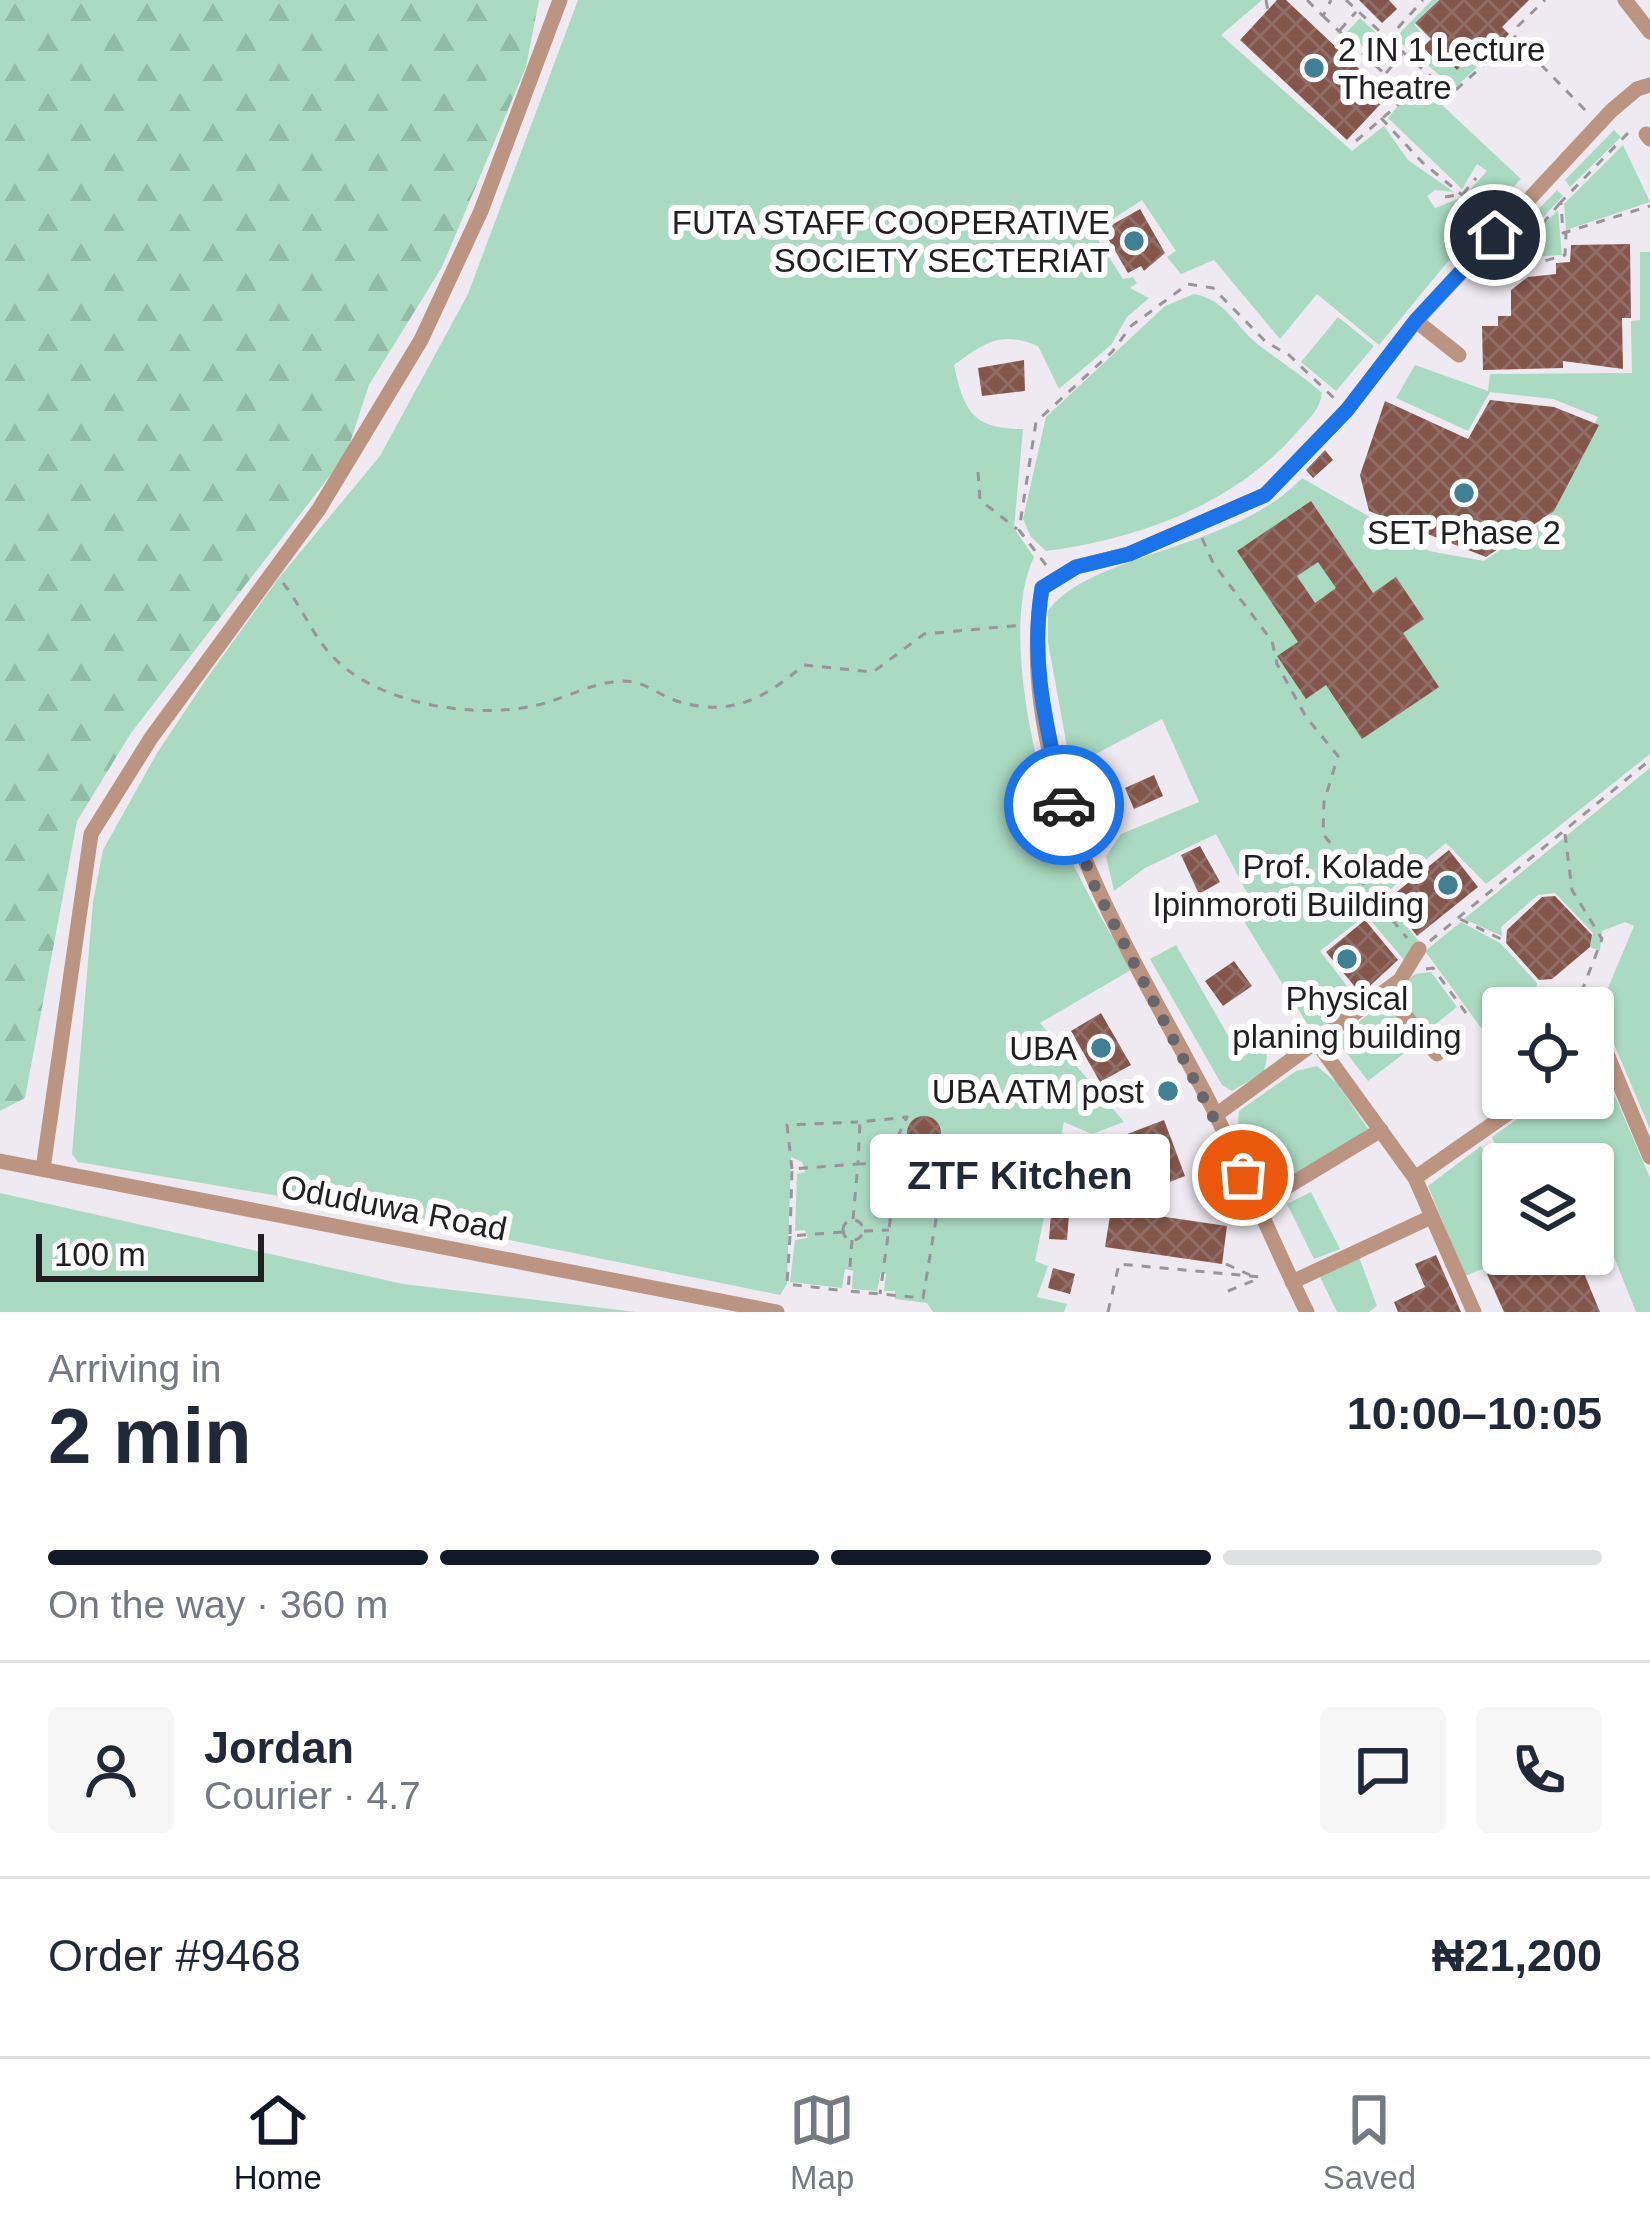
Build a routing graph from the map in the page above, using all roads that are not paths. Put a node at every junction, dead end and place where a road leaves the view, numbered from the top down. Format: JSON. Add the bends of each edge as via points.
{"nodes":[{"id":1,"x":560,"y":0,"type":"edge"},
{"id":2,"x":1625,"y":0,"type":"edge"},
{"id":3,"x":1650,"y":32,"type":"edge"},
{"id":4,"x":1650,"y":85,"type":"edge"},
{"id":5,"x":1416,"y":320,"type":"junction"},
{"id":6,"x":1459,"y":355,"type":"dead end"},
{"id":7,"x":1413,"y":960,"type":"road end"},
{"id":8,"x":1385,"y":991,"type":"junction"},
{"id":9,"x":1318,"y":1044,"type":"junction"},
{"id":10,"x":1437,"y":1054,"type":"dead end"},
{"id":11,"x":1614,"y":1071,"type":"edge"},
{"id":12,"x":1216,"y":1115,"type":"junction"},
{"id":13,"x":1500,"y":1119,"type":"edge"},
{"id":14,"x":1381,"y":1130,"type":"junction"},
{"id":15,"x":1650,"y":1157,"type":"edge"},
{"id":16,"x":0,"y":1161,"type":"edge"},
{"id":17,"x":43,"y":1169,"type":"junction"},
{"id":18,"x":1415,"y":1178,"type":"junction"},
{"id":19,"x":1257,"y":1205,"type":"junction"},
{"id":20,"x":1430,"y":1218,"type":"junction"},
{"id":21,"x":1292,"y":1282,"type":"junction"},
{"id":22,"x":777,"y":1312,"type":"edge"},
{"id":23,"x":1304,"y":1312,"type":"edge"},
{"id":24,"x":1474,"y":1312,"type":"edge"}],
"edges":[{"from":1,"to":17,"type":"street","via":[[482,211],[421,340],[319,509],[91,834]]},
{"from":2,"to":3,"type":"street"},
{"from":4,"to":5,"type":"street","via":[[1600,123]]},
{"from":5,"to":6,"type":"street"},
{"from":5,"to":12,"type":"street","via":[[1347,410],[1265,495],[1129,554],[1056,575],[1042,588],[1038,694],[1070,831]]},
{"from":7,"to":8,"type":"street"},
{"from":8,"to":9,"type":"street"},
{"from":8,"to":10,"type":"street"},
{"from":9,"to":12,"type":"street"},
{"from":9,"to":14,"type":"street"},
{"from":11,"to":15,"type":"street"},
{"from":12,"to":19,"type":"street"},
{"from":13,"to":18,"type":"street"},
{"from":14,"to":18,"type":"street"},
{"from":14,"to":19,"type":"street"},
{"from":16,"to":17,"type":"street","name":"Oduduwa Road"},
{"from":17,"to":22,"type":"street","name":"Oduduwa Road"},
{"from":18,"to":20,"type":"street"},
{"from":19,"to":21,"type":"street"},
{"from":20,"to":21,"type":"street"},
{"from":20,"to":24,"type":"street"},
{"from":21,"to":23,"type":"street"}]}
